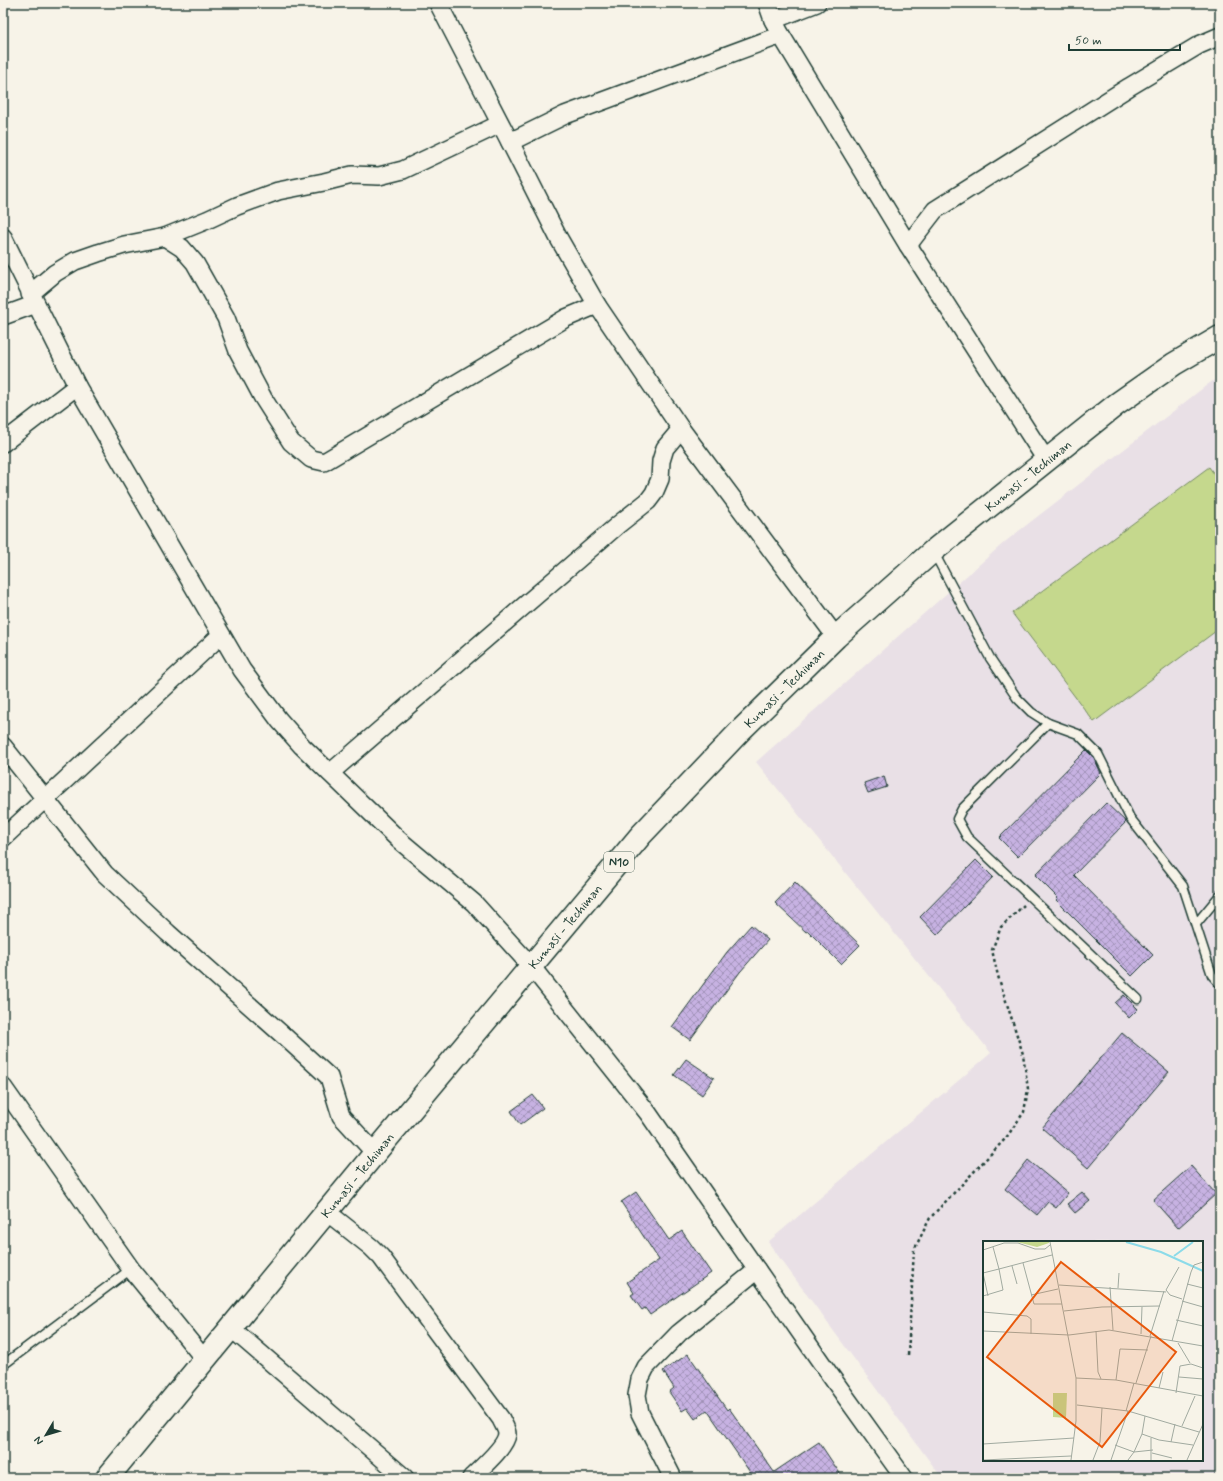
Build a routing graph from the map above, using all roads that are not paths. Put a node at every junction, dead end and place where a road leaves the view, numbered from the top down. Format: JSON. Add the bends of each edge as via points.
{"nodes":[{"id":1,"x":438,"y":3,"type":"edge"},
{"id":2,"x":767,"y":3,"type":"edge"},
{"id":3,"x":817,"y":3,"type":"edge"},
{"id":4,"x":773,"y":20,"type":"junction"},
{"id":5,"x":781,"y":35,"type":"junction"},
{"id":6,"x":1220,"y":36,"type":"edge"},
{"id":7,"x":500,"y":124,"type":"junction"},
{"id":8,"x":510,"y":142,"type":"junction"},
{"id":9,"x":3,"y":237,"type":"edge"},
{"id":10,"x":165,"y":237,"type":"junction"},
{"id":11,"x":908,"y":245,"type":"junction"},
{"id":12,"x":33,"y":299,"type":"junction"},
{"id":13,"x":597,"y":305,"type":"junction"},
{"id":14,"x":3,"y":316,"type":"edge"},
{"id":15,"x":1220,"y":336,"type":"edge"},
{"id":16,"x":77,"y":386,"type":"junction"},
{"id":17,"x":681,"y":429,"type":"junction"},
{"id":18,"x":3,"y":443,"type":"edge"},
{"id":19,"x":1046,"y":460,"type":"junction"},
{"id":20,"x":933,"y":551,"type":"junction"},
{"id":21,"x":221,"y":635,"type":"junction"},
{"id":22,"x":836,"y":637,"type":"junction"},
{"id":23,"x":1048,"y":723,"type":"junction"},
{"id":24,"x":3,"y":746,"type":"edge"},
{"id":25,"x":330,"y":773,"type":"junction"},
{"id":26,"x":45,"y":798,"type":"junction"},
{"id":27,"x":3,"y":838,"type":"edge"},
{"id":28,"x":1220,"y":895,"type":"edge"},
{"id":29,"x":1196,"y":924,"type":"junction"},
{"id":30,"x":531,"y":966,"type":"junction"},
{"id":31,"x":1220,"y":984,"type":"edge"},
{"id":32,"x":1138,"y":998,"type":"dead end"},
{"id":33,"x":3,"y":1087,"type":"edge"},
{"id":34,"x":375,"y":1153,"type":"junction"},
{"id":35,"x":327,"y":1212,"type":"junction"},
{"id":36,"x":131,"y":1269,"type":"junction"},
{"id":37,"x":757,"y":1270,"type":"junction"},
{"id":38,"x":231,"y":1328,"type":"junction"},
{"id":39,"x":205,"y":1360,"type":"junction"},
{"id":40,"x":3,"y":1365,"type":"edge"},
{"id":41,"x":107,"y":1478,"type":"edge"},
{"id":42,"x":405,"y":1478,"type":"edge"},
{"id":43,"x":471,"y":1478,"type":"edge"},
{"id":44,"x":673,"y":1478,"type":"edge"},
{"id":45,"x":904,"y":1478,"type":"edge"}],
"edges":[{"from":1,"to":7,"type":"street"},
{"from":2,"to":4,"type":"street"},
{"from":3,"to":4,"type":"street"},
{"from":4,"to":5,"type":"street"},
{"from":5,"to":8,"type":"street","via":[[564,115]]},
{"from":5,"to":11,"type":"street"},
{"from":6,"to":11,"type":"street","via":[[1199,45],[1129,87],[935,210]]},
{"from":7,"to":8,"type":"street"},
{"from":7,"to":10,"type":"street","via":[[403,170],[379,176],[352,175],[278,191]]},
{"from":8,"to":13,"type":"street","via":[[558,237]]},
{"from":9,"to":12,"type":"street"},
{"from":10,"to":12,"type":"street","via":[[118,247],[76,261],[55,273]]},
{"from":10,"to":13,"type":"street","via":[[182,248],[195,263],[226,318],[238,351],[290,442],[311,459],[324,462],[566,318]]},
{"from":11,"to":19,"type":"street"},
{"from":12,"to":14,"type":"street"},
{"from":12,"to":16,"type":"street"},
{"from":13,"to":17,"type":"street"},
{"from":15,"to":19,"type":"highway","name":"Kumasi - Techiman","number":"N10","via":[[1117,404]]},
{"from":16,"to":18,"type":"street"},
{"from":16,"to":21,"type":"street"},
{"from":17,"to":22,"type":"street"},
{"from":17,"to":25,"type":"street","via":[[665,448],[660,479],[648,501]]},
{"from":19,"to":20,"type":"highway","name":"Kumasi - Techiman","number":"N10"},
{"from":20,"to":22,"type":"highway","name":"Kumasi - Techiman","number":"N10"},
{"from":20,"to":23,"type":"lane","via":[[994,664],[1017,698],[1031,712]]},
{"from":21,"to":25,"type":"street","via":[[242,670],[279,720]]},
{"from":21,"to":26,"type":"street"},
{"from":22,"to":30,"type":"highway","name":"Kumasi - Techiman","number":"N10","via":[[741,730],[641,835]]},
{"from":23,"to":29,"type":"lane","via":[[1078,734],[1098,754],[1130,818],[1183,886]]},
{"from":23,"to":32,"type":"lane","via":[[962,809],[957,819],[967,837]]},
{"from":24,"to":26,"type":"street"},
{"from":25,"to":30,"type":"street","via":[[399,840],[474,903]]},
{"from":26,"to":27,"type":"street"},
{"from":26,"to":34,"type":"street","via":[[105,874],[168,934],[329,1076],[341,1116]]},
{"from":28,"to":29,"type":"lane"},
{"from":29,"to":31,"type":"lane","via":[[1212,975]]},
{"from":30,"to":34,"type":"highway","name":"Kumasi - Techiman","number":"N10"},
{"from":30,"to":37,"type":"street","via":[[648,1113]]},
{"from":33,"to":36,"type":"street"},
{"from":34,"to":35,"type":"highway","name":"Kumasi - Techiman","number":"N10"},
{"from":35,"to":38,"type":"highway","name":"Kumasi - Techiman","number":"N10"},
{"from":35,"to":43,"type":"street","via":[[371,1246],[381,1257],[501,1419],[507,1432],[506,1440]]},
{"from":36,"to":39,"type":"street"},
{"from":36,"to":40,"type":"lane"},
{"from":37,"to":44,"type":"street","via":[[679,1333],[646,1367],[640,1378],[637,1395],[640,1413]]},
{"from":37,"to":45,"type":"street"},
{"from":38,"to":39,"type":"highway","name":"Kumasi - Techiman","number":"N10"},
{"from":38,"to":42,"type":"street"},
{"from":39,"to":41,"type":"highway","name":"Kumasi - Techiman","number":"N10"}]}
